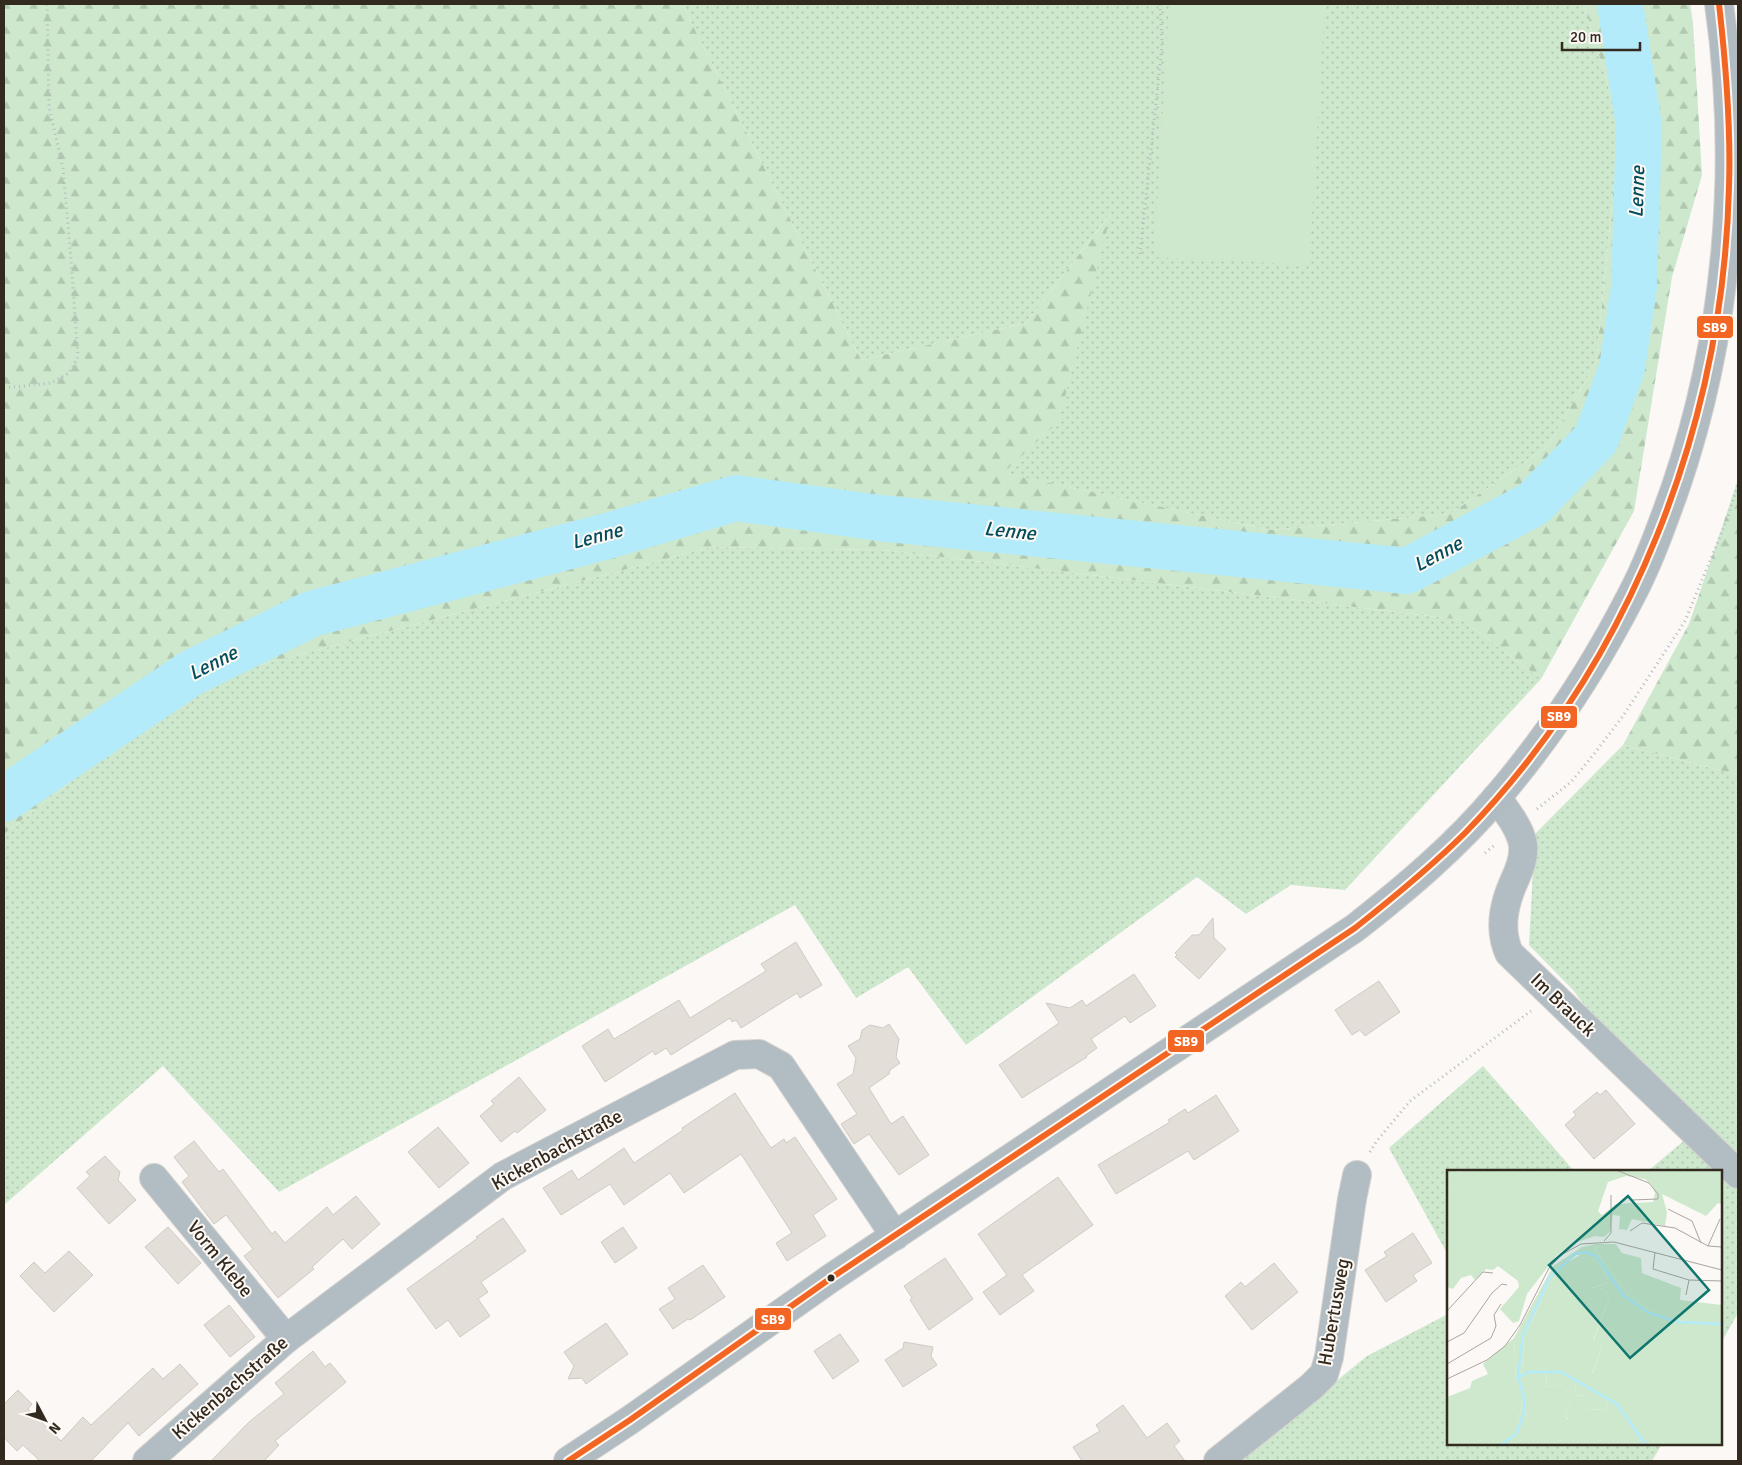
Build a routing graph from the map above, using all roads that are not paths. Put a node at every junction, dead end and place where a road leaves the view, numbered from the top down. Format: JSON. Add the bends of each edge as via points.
{"nodes":[{"id":1,"x":1719,"y":4,"type":"edge"},
{"id":2,"x":1496,"y":798,"type":"junction"},
{"id":3,"x":1738,"y":1174,"type":"edge"},
{"id":4,"x":1357,"y":1175,"type":"road end"},
{"id":5,"x":154,"y":1178,"type":"dead end"},
{"id":6,"x":895,"y":1236,"type":"junction"},
{"id":7,"x":286,"y":1339,"type":"junction"},
{"id":8,"x":147,"y":1461,"type":"edge"},
{"id":9,"x":568,"y":1461,"type":"edge"},
{"id":10,"x":1218,"y":1461,"type":"edge"}],
"edges":[{"from":1,"to":2,"type":"main road","via":[[1730,80],[1733,142],[1731,215],[1723,300],[1690,447],[1663,523],[1632,594],[1572,700]]},
{"from":2,"to":3,"type":"street","name":"Im Brauck","via":[[1508,811],[1523,845],[1520,868],[1508,898],[1502,926],[1503,940],[1509,953]]},
{"from":2,"to":6,"type":"main road","via":[[1425,870],[1355,928]]},
{"from":4,"to":10,"type":"street","name":"Hubertusweg","via":[[1324,1374]]},
{"from":5,"to":7,"type":"street","name":"Vorm Klebe"},
{"from":6,"to":7,"type":"street","name":"Kickenbachstraße","via":[[781,1066],[759,1054],[735,1055],[503,1176]]},
{"from":6,"to":9,"type":"main road"},
{"from":7,"to":8,"type":"street","name":"Kickenbachstraße"}]}
